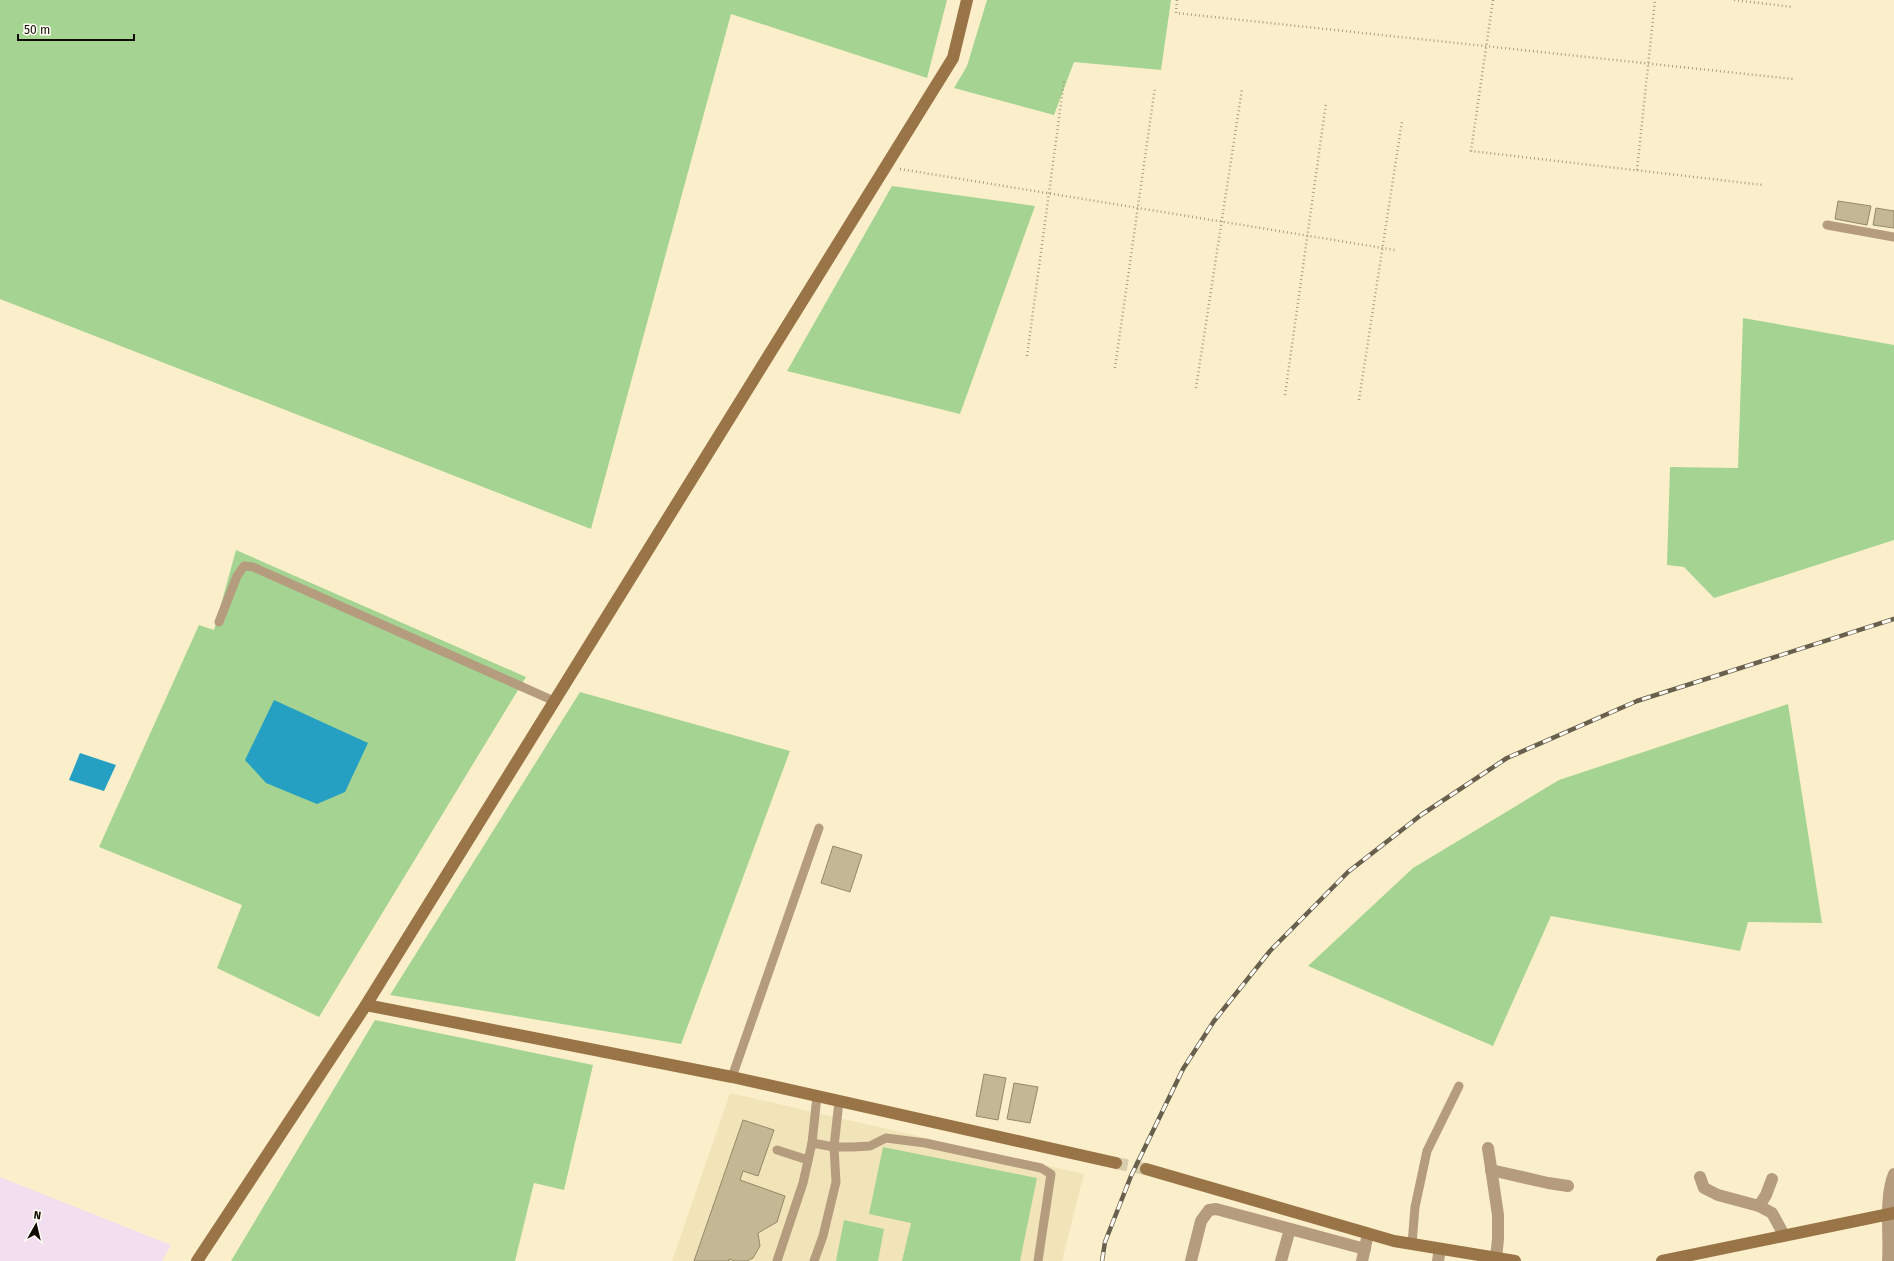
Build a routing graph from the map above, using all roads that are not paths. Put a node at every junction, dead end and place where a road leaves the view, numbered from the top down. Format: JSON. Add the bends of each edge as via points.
{"nodes":[{"id":1,"x":967,"y":0,"type":"edge"},
{"id":2,"x":1826,"y":225,"type":"dead end"},
{"id":3,"x":1894,"y":237,"type":"edge"},
{"id":4,"x":219,"y":622,"type":"dead end"},
{"id":5,"x":554,"y":701,"type":"junction"},
{"id":6,"x":819,"y":828,"type":"dead end"},
{"id":7,"x":366,"y":1005,"type":"junction"},
{"id":8,"x":732,"y":1077,"type":"junction"},
{"id":9,"x":1459,"y":1086,"type":"dead end"},
{"id":10,"x":817,"y":1096,"type":"junction"},
{"id":11,"x":839,"y":1101,"type":"junction"},
{"id":12,"x":812,"y":1143,"type":"junction"},
{"id":13,"x":834,"y":1147,"type":"junction"},
{"id":14,"x":1488,"y":1148,"type":"dead end"},
{"id":15,"x":777,"y":1150,"type":"dead end"},
{"id":16,"x":808,"y":1160,"type":"junction"},
{"id":17,"x":1116,"y":1163,"type":"tunnel mouth"},
{"id":18,"x":1146,"y":1170,"type":"tunnel mouth"},
{"id":19,"x":1491,"y":1170,"type":"junction"},
{"id":20,"x":1894,"y":1174,"type":"edge"},
{"id":21,"x":1700,"y":1177,"type":"dead end"},
{"id":22,"x":1772,"y":1179,"type":"dead end"},
{"id":23,"x":1568,"y":1186,"type":"dead end"},
{"id":24,"x":1759,"y":1206,"type":"junction"},
{"id":25,"x":1892,"y":1214,"type":"edge"},
{"id":26,"x":1290,"y":1229,"type":"junction"},
{"id":27,"x":1368,"y":1234,"type":"junction"},
{"id":28,"x":1784,"y":1235,"type":"junction"},
{"id":29,"x":1412,"y":1244,"type":"junction"},
{"id":30,"x":1363,"y":1255,"type":"edge"},
{"id":31,"x":1439,"y":1255,"type":"edge"},
{"id":32,"x":1496,"y":1258,"type":"junction"},
{"id":33,"x":197,"y":1261,"type":"edge"},
{"id":34,"x":777,"y":1261,"type":"edge"},
{"id":35,"x":814,"y":1261,"type":"edge"},
{"id":36,"x":1038,"y":1261,"type":"edge"},
{"id":37,"x":1191,"y":1261,"type":"edge"},
{"id":38,"x":1281,"y":1261,"type":"edge"},
{"id":39,"x":1515,"y":1261,"type":"edge"},
{"id":40,"x":1662,"y":1261,"type":"edge"},
{"id":41,"x":1888,"y":1261,"type":"edge"}],
"edges":[{"from":1,"to":5,"type":"main road","via":[[953,58]]},
{"from":2,"to":3,"type":"lane"},
{"from":4,"to":5,"type":"lane","via":[[237,576],[244,566],[253,566]]},
{"from":5,"to":7,"type":"main road"},
{"from":6,"to":8,"type":"lane"},
{"from":7,"to":8,"type":"main road"},
{"from":7,"to":33,"type":"main road"},
{"from":8,"to":10,"type":"main road"},
{"from":9,"to":29,"type":"lane","via":[[1427,1151],[1415,1206]]},
{"from":10,"to":11,"type":"main road"},
{"from":10,"to":12,"type":"lane"},
{"from":11,"to":13,"type":"lane"},
{"from":11,"to":17,"type":"main road"},
{"from":12,"to":13,"type":"lane"},
{"from":12,"to":16,"type":"lane"},
{"from":13,"to":35,"type":"lane","via":[[836,1182],[824,1236]]},
{"from":13,"to":36,"type":"lane","via":[[870,1146],[886,1138],[925,1143],[1041,1168],[1051,1174]]},
{"from":14,"to":19,"type":"street"},
{"from":15,"to":16,"type":"lane"},
{"from":16,"to":34,"type":"lane"},
{"from":18,"to":27,"type":"main road"},
{"from":19,"to":23,"type":"street"},
{"from":19,"to":32,"type":"street","via":[[1498,1215]]},
{"from":20,"to":25,"type":"street","via":[[1888,1195]]},
{"from":21,"to":24,"type":"street","via":[[1704,1188],[1718,1195]]},
{"from":22,"to":24,"type":"street"},
{"from":24,"to":28,"type":"street","via":[[1772,1213]]},
{"from":25,"to":28,"type":"main road"},
{"from":25,"to":41,"type":"street"},
{"from":26,"to":30,"type":"street"},
{"from":26,"to":37,"type":"street","via":[[1216,1209],[1209,1210],[1201,1221]]},
{"from":26,"to":38,"type":"street"},
{"from":27,"to":29,"type":"main road","via":[[1394,1242]]},
{"from":27,"to":30,"type":"street"},
{"from":28,"to":40,"type":"main road"},
{"from":29,"to":31,"type":"main road"},
{"from":31,"to":32,"type":"main road"},
{"from":32,"to":39,"type":"main road"}]}
